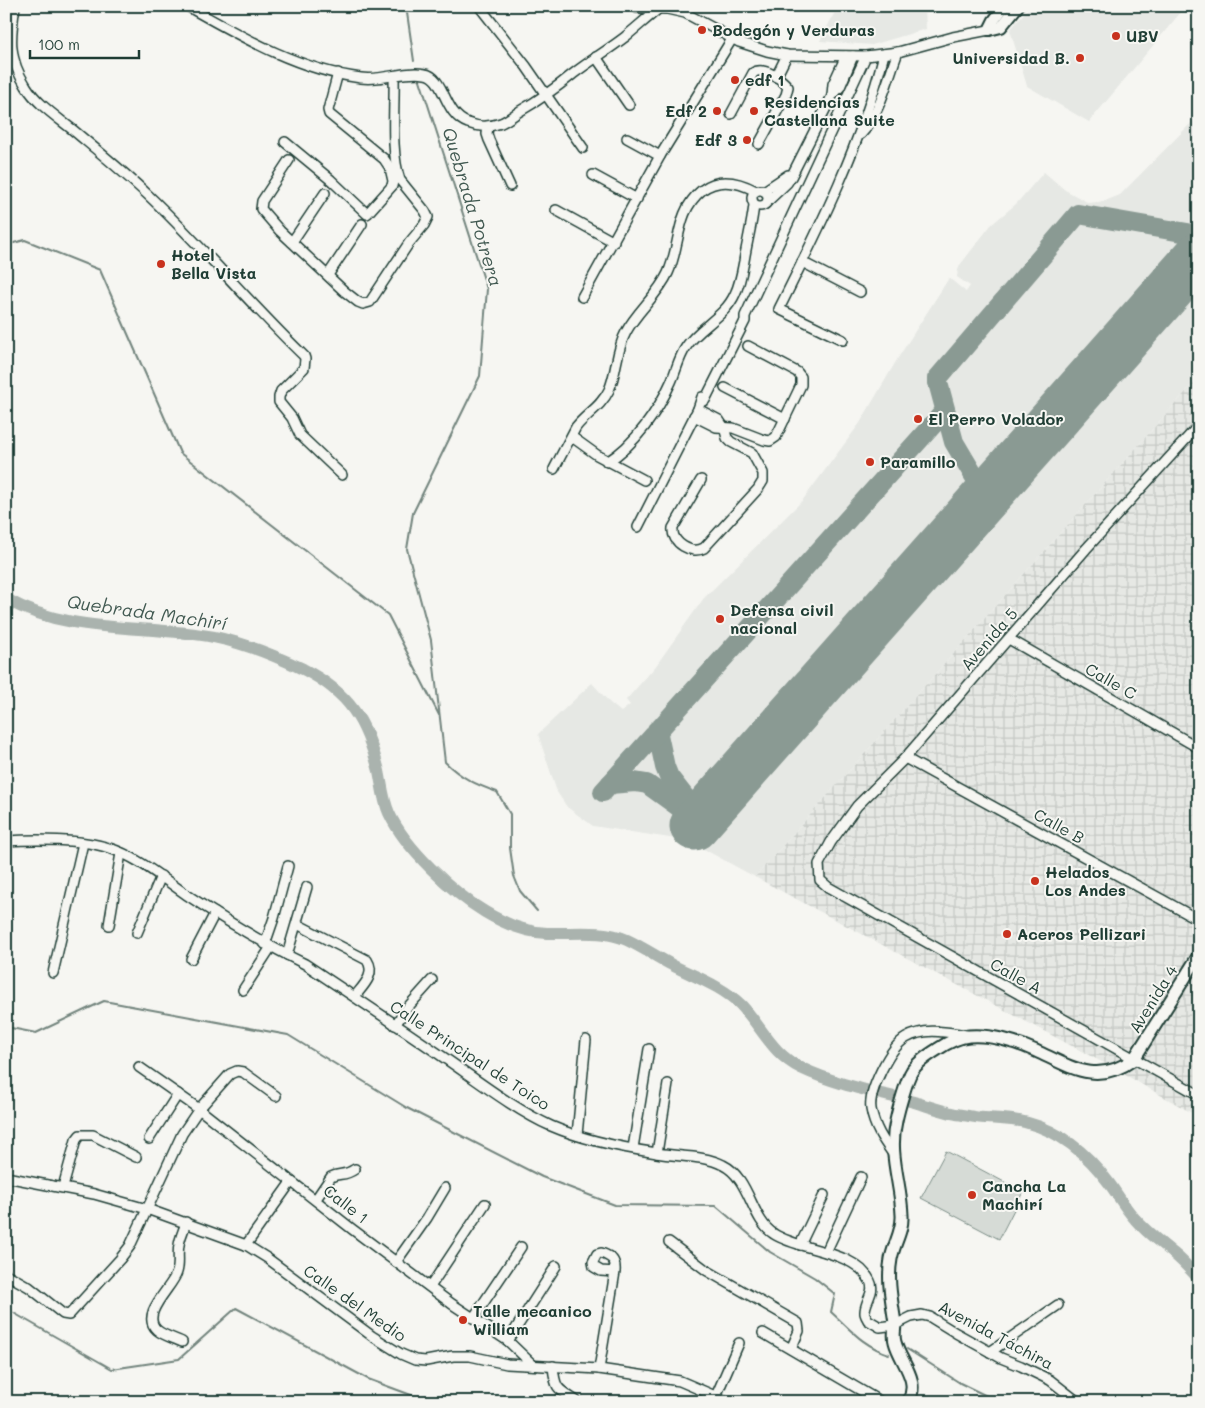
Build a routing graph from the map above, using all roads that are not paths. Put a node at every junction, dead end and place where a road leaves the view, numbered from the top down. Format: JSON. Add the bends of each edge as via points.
{"nodes":[{"id":1,"x":16,"y":6,"type":"edge"},
{"id":2,"x":187,"y":6,"type":"edge"},
{"id":3,"x":479,"y":6,"type":"edge"},
{"id":4,"x":634,"y":6,"type":"edge"},
{"id":5,"x":1005,"y":6,"type":"edge"},
{"id":6,"x":1018,"y":6,"type":"edge"},
{"id":7,"x":656,"y":10,"type":"junction"},
{"id":8,"x":687,"y":10,"type":"edge"},
{"id":9,"x":989,"y":30,"type":"junction"},
{"id":10,"x":732,"y":39,"type":"junction"},
{"id":11,"x":898,"y":52,"type":"junction"},
{"id":12,"x":884,"y":54,"type":"junction"},
{"id":13,"x":787,"y":55,"type":"junction"},
{"id":14,"x":596,"y":56,"type":"junction"},
{"id":15,"x":849,"y":56,"type":"junction"},
{"id":16,"x":866,"y":56,"type":"junction"},
{"id":17,"x":338,"y":73,"type":"junction"},
{"id":18,"x":394,"y":76,"type":"junction"},
{"id":19,"x":776,"y":77,"type":"junction"},
{"id":20,"x":546,"y":96,"type":"junction"},
{"id":21,"x":874,"y":102,"type":"junction"},
{"id":22,"x":629,"y":105,"type":"dead end"},
{"id":23,"x":731,"y":114,"type":"dead end"},
{"id":24,"x":488,"y":126,"type":"junction"},
{"id":25,"x":627,"y":138,"type":"dead end"},
{"id":26,"x":285,"y":142,"type":"dead end"},
{"id":27,"x":759,"y":144,"type":"dead end"},
{"id":28,"x":583,"y":148,"type":"dead end"},
{"id":29,"x":660,"y":156,"type":"junction"},
{"id":30,"x":289,"y":160,"type":"dead end"},
{"id":31,"x":794,"y":170,"type":"junction"},
{"id":32,"x":593,"y":175,"type":"dead end"},
{"id":33,"x":510,"y":186,"type":"dead end"},
{"id":34,"x":326,"y":193,"type":"dead end"},
{"id":35,"x":756,"y":196,"type":"junction"},
{"id":36,"x":637,"y":199,"type":"junction"},
{"id":37,"x":766,"y":203,"type":"junction"},
{"id":38,"x":556,"y":210,"type":"dead end"},
{"id":39,"x":362,"y":224,"type":"dead end"},
{"id":40,"x":750,"y":234,"type":"junction"},
{"id":41,"x":292,"y":242,"type":"junction"},
{"id":42,"x":614,"y":242,"type":"junction"},
{"id":43,"x":802,"y":262,"type":"junction"},
{"id":44,"x":328,"y":275,"type":"junction"},
{"id":45,"x":860,"y":292,"type":"dead end"},
{"id":46,"x":582,"y":297,"type":"dead end"},
{"id":47,"x":842,"y":340,"type":"dead end"},
{"id":48,"x":748,"y":346,"type":"dead end"},
{"id":49,"x":725,"y":388,"type":"dead end"},
{"id":50,"x":698,"y":409,"type":"junction"},
{"id":51,"x":785,"y":419,"type":"junction"},
{"id":52,"x":1199,"y":425,"type":"edge"},
{"id":53,"x":724,"y":427,"type":"junction"},
{"id":54,"x":572,"y":437,"type":"junction"},
{"id":55,"x":607,"y":462,"type":"junction"},
{"id":56,"x":554,"y":468,"type":"dead end"},
{"id":57,"x":342,"y":474,"type":"dead end"},
{"id":58,"x":644,"y":480,"type":"dead end"},
{"id":59,"x":702,"y":480,"type":"dead end"},
{"id":60,"x":638,"y":527,"type":"dead end"},
{"id":61,"x":1009,"y":639,"type":"junction"},
{"id":62,"x":1199,"y":748,"type":"edge"},
{"id":63,"x":905,"y":758,"type":"junction"},
{"id":64,"x":6,"y":841,"type":"edge"},
{"id":65,"x":83,"y":843,"type":"junction"},
{"id":66,"x":121,"y":853,"type":"junction"},
{"id":67,"x":288,"y":866,"type":"dead end"},
{"id":68,"x":161,"y":876,"type":"junction"},
{"id":69,"x":820,"y":880,"type":"joint"},
{"id":70,"x":307,"y":887,"type":"dead end"},
{"id":71,"x":215,"y":913,"type":"junction"},
{"id":72,"x":1199,"y":920,"type":"edge"},
{"id":73,"x":297,"y":924,"type":"junction"},
{"id":74,"x":109,"y":925,"type":"dead end"},
{"id":75,"x":137,"y":934,"type":"dead end"},
{"id":76,"x":268,"y":946,"type":"junction"},
{"id":77,"x":287,"y":955,"type":"junction"},
{"id":78,"x":1199,"y":955,"type":"edge"},
{"id":79,"x":191,"y":959,"type":"dead end"},
{"id":80,"x":53,"y":973,"type":"dead end"},
{"id":81,"x":432,"y":980,"type":"dead end"},
{"id":82,"x":243,"y":990,"type":"dead end"},
{"id":83,"x":355,"y":996,"type":"junction"},
{"id":84,"x":396,"y":1024,"type":"junction"},
{"id":85,"x":969,"y":1036,"type":"junction"},
{"id":86,"x":586,"y":1040,"type":"dead end"},
{"id":87,"x":649,"y":1049,"type":"dead end"},
{"id":88,"x":1134,"y":1059,"type":"junction"},
{"id":89,"x":139,"y":1067,"type":"dead end"},
{"id":90,"x":668,"y":1084,"type":"dead end"},
{"id":91,"x":178,"y":1094,"type":"junction"},
{"id":92,"x":1199,"y":1095,"type":"edge"},
{"id":93,"x":276,"y":1096,"type":"dead end"},
{"id":94,"x":199,"y":1109,"type":"junction"},
{"id":95,"x":577,"y":1135,"type":"junction"},
{"id":96,"x":150,"y":1139,"type":"dead end"},
{"id":97,"x":633,"y":1148,"type":"junction"},
{"id":98,"x":657,"y":1153,"type":"junction"},
{"id":99,"x":893,"y":1154,"type":"junction"},
{"id":100,"x":136,"y":1157,"type":"dead end"},
{"id":101,"x":355,"y":1169,"type":"dead end"},
{"id":102,"x":6,"y":1177,"type":"edge"},
{"id":103,"x":861,"y":1177,"type":"dead end"},
{"id":104,"x":291,"y":1182,"type":"junction"},
{"id":105,"x":63,"y":1187,"type":"junction"},
{"id":106,"x":445,"y":1188,"type":"dead end"},
{"id":107,"x":824,"y":1195,"type":"dead end"},
{"id":108,"x":316,"y":1199,"type":"junction"},
{"id":109,"x":485,"y":1204,"type":"dead end"},
{"id":110,"x":147,"y":1209,"type":"junction"},
{"id":111,"x":186,"y":1222,"type":"junction"},
{"id":112,"x":669,"y":1242,"type":"dead end"},
{"id":113,"x":246,"y":1245,"type":"junction"},
{"id":114,"x":800,"y":1245,"type":"junction"},
{"id":115,"x":520,"y":1247,"type":"dead end"},
{"id":116,"x":826,"y":1252,"type":"junction"},
{"id":117,"x":396,"y":1262,"type":"junction"},
{"id":118,"x":556,"y":1266,"type":"dead end"},
{"id":119,"x":615,"y":1272,"type":"dead end"},
{"id":120,"x":6,"y":1274,"type":"edge"},
{"id":121,"x":430,"y":1287,"type":"junction"},
{"id":122,"x":1058,"y":1305,"type":"dead end"},
{"id":123,"x":474,"y":1317,"type":"junction"},
{"id":124,"x":895,"y":1325,"type":"junction"},
{"id":125,"x":763,"y":1333,"type":"dead end"},
{"id":126,"x":508,"y":1341,"type":"junction"},
{"id":127,"x":182,"y":1342,"type":"dead end"},
{"id":128,"x":739,"y":1343,"type":"dead end"},
{"id":129,"x":791,"y":1349,"type":"junction"},
{"id":130,"x":990,"y":1352,"type":"junction"},
{"id":131,"x":533,"y":1366,"type":"junction"},
{"id":132,"x":553,"y":1366,"type":"junction"},
{"id":133,"x":599,"y":1370,"type":"junction"},
{"id":134,"x":716,"y":1396,"type":"junction"},
{"id":135,"x":578,"y":1402,"type":"edge"},
{"id":136,"x":729,"y":1402,"type":"edge"},
{"id":137,"x":881,"y":1402,"type":"edge"},
{"id":138,"x":908,"y":1402,"type":"edge"},
{"id":139,"x":1078,"y":1402,"type":"edge"}],
"edges":[{"from":1,"to":57,"type":"street","via":[[10,38],[14,65],[27,88],[148,195],[304,356],[304,368],[281,391],[279,402],[300,435]]},
{"from":2,"to":17,"type":"street","via":[[287,58]]},
{"from":3,"to":20,"type":"street"},
{"from":4,"to":7,"type":"street"},
{"from":5,"to":9,"type":"street"},
{"from":6,"to":9,"type":"street","via":[[1001,27]]},
{"from":7,"to":8,"type":"street"},
{"from":7,"to":14,"type":"street"},
{"from":8,"to":10,"type":"street"},
{"from":9,"to":11,"type":"street"},
{"from":10,"to":13,"type":"street"},
{"from":10,"to":29,"type":"street"},
{"from":11,"to":12,"type":"street"},
{"from":11,"to":21,"type":"street"},
{"from":12,"to":16,"type":"street"},
{"from":12,"to":21,"type":"street"},
{"from":13,"to":15,"type":"street"},
{"from":13,"to":19,"type":"street"},
{"from":14,"to":20,"type":"street"},
{"from":14,"to":22,"type":"street"},
{"from":15,"to":16,"type":"street"},
{"from":15,"to":31,"type":"street","via":[[840,87],[832,96]]},
{"from":16,"to":50,"type":"street","via":[[745,320]]},
{"from":17,"to":18,"type":"street","via":[[362,78]]},
{"from":17,"to":26,"type":"street","via":[[329,114],[386,162],[393,181],[391,188],[367,214]]},
{"from":18,"to":24,"type":"street","via":[[431,76],[436,79],[455,116],[470,124]]},
{"from":18,"to":44,"type":"street","via":[[398,174],[427,214],[427,220],[370,302],[358,302]]},
{"from":19,"to":23,"type":"street","via":[[763,71],[753,73]]},
{"from":19,"to":27,"type":"street","via":[[785,83],[788,91]]},
{"from":20,"to":24,"type":"street","via":[[502,123]]},
{"from":20,"to":28,"type":"street"},
{"from":21,"to":43,"type":"street"},
{"from":24,"to":33,"type":"street","via":[[489,140]]},
{"from":25,"to":29,"type":"street"},
{"from":29,"to":36,"type":"street"},
{"from":30,"to":41,"type":"street","via":[[260,206]]},
{"from":31,"to":35,"type":"street"},
{"from":31,"to":37,"type":"street","via":[[787,183]]},
{"from":32,"to":36,"type":"street"},
{"from":34,"to":41,"type":"street"},
{"from":35,"to":37,"type":"street","via":[[767,195]]},
{"from":35,"to":37,"type":"street","via":[[759,207]]},
{"from":35,"to":40,"type":"street"},
{"from":35,"to":54,"type":"street","via":[[729,182],[714,184],[694,199],[680,225],[669,273],[626,332],[608,391],[600,404],[580,422]]},
{"from":36,"to":42,"type":"street"},
{"from":37,"to":40,"type":"street"},
{"from":38,"to":42,"type":"street"},
{"from":39,"to":44,"type":"street"},
{"from":40,"to":55,"type":"street","via":[[735,296],[685,348],[664,395],[633,442]]},
{"from":41,"to":44,"type":"street"},
{"from":42,"to":46,"type":"street"},
{"from":43,"to":45,"type":"street"},
{"from":43,"to":47,"type":"street","via":[[779,309]]},
{"from":48,"to":51,"type":"street","via":[[798,372],[801,377],[801,385]]},
{"from":49,"to":51,"type":"street"},
{"from":50,"to":53,"type":"street","via":[[716,427]]},
{"from":50,"to":60,"type":"street"},
{"from":51,"to":53,"type":"street","via":[[776,437],[770,441]]},
{"from":52,"to":61,"type":"street","name":"Avenida 5"},
{"from":53,"to":59,"type":"street","via":[[731,442],[752,453],[763,474],[763,481],[699,551],[675,540],[672,534]]},
{"from":54,"to":55,"type":"street"},
{"from":54,"to":56,"type":"street"},
{"from":55,"to":58,"type":"street"},
{"from":61,"to":62,"type":"street","name":"Calle C"},
{"from":61,"to":63,"type":"street","name":"Avenida 5"},
{"from":63,"to":69,"type":"street","name":"Avenida 5","via":[[857,806],[831,842],[819,864]]},
{"from":63,"to":72,"type":"street","name":"Calle B"},
{"from":64,"to":65,"type":"street","name":"Calle Principal de Toico"},
{"from":65,"to":66,"type":"street","name":"Calle Principal de Toico"},
{"from":65,"to":80,"type":"street"},
{"from":66,"to":68,"type":"street","name":"Calle Principal de Toico"},
{"from":66,"to":74,"type":"street"},
{"from":67,"to":76,"type":"street"},
{"from":68,"to":71,"type":"street","name":"Calle Principal de Toico"},
{"from":68,"to":75,"type":"street"},
{"from":69,"to":88,"type":"street","name":"Calle A"},
{"from":70,"to":73,"type":"street"},
{"from":71,"to":76,"type":"street","name":"Calle Principal de Toico"},
{"from":71,"to":79,"type":"street"},
{"from":73,"to":77,"type":"street"},
{"from":73,"to":83,"type":"street","via":[[367,960],[371,973]]},
{"from":76,"to":77,"type":"street","name":"Calle Principal de Toico"},
{"from":76,"to":82,"type":"street"},
{"from":77,"to":83,"type":"street","name":"Calle Principal de Toico"},
{"from":78,"to":88,"type":"main road","name":"Avenida 4"},
{"from":81,"to":84,"type":"street"},
{"from":83,"to":84,"type":"street","name":"Calle Principal de Toico"},
{"from":84,"to":95,"type":"street","name":"Calle Principal de Toico","via":[[531,1116]]},
{"from":85,"to":88,"type":"main road","via":[[990,1037],[1035,1050],[1078,1070],[1113,1071]]},
{"from":85,"to":99,"type":"main road","via":[[944,1045],[911,1071],[893,1133]]},
{"from":85,"to":99,"type":"street","via":[[932,1031],[906,1038],[888,1058],[870,1102],[881,1138]]},
{"from":86,"to":95,"type":"street"},
{"from":87,"to":97,"type":"street"},
{"from":88,"to":92,"type":"street","name":"Calle A"},
{"from":89,"to":91,"type":"street","name":"Calle 1"},
{"from":90,"to":98,"type":"street"},
{"from":91,"to":94,"type":"street","name":"Calle 1"},
{"from":91,"to":96,"type":"street"},
{"from":93,"to":94,"type":"street","via":[[245,1073],[237,1071],[230,1074]]},
{"from":94,"to":104,"type":"street","name":"Calle 1"},
{"from":94,"to":110,"type":"street","via":[[182,1134]]},
{"from":95,"to":97,"type":"street","name":"Calle Principal de Toico"},
{"from":97,"to":98,"type":"street","name":"Calle Principal de Toico"},
{"from":98,"to":114,"type":"street","name":"Calle Principal de Toico","via":[[715,1161],[726,1166],[744,1186],[770,1232]]},
{"from":99,"to":124,"type":"main road","via":[[902,1214],[902,1227],[891,1259]]},
{"from":100,"to":105,"type":"street","via":[[93,1135],[80,1135]]},
{"from":101,"to":108,"type":"street","via":[[349,1174],[330,1177]]},
{"from":102,"to":105,"type":"street","name":"Calle del Medio"},
{"from":103,"to":116,"type":"street"},
{"from":104,"to":108,"type":"street","name":"Calle 1"},
{"from":104,"to":113,"type":"street"},
{"from":105,"to":110,"type":"street","name":"Calle del Medio"},
{"from":106,"to":117,"type":"street"},
{"from":107,"to":114,"type":"street"},
{"from":108,"to":117,"type":"street","name":"Calle 1"},
{"from":109,"to":121,"type":"street"},
{"from":110,"to":111,"type":"street","name":"Calle del Medio"},
{"from":110,"to":120,"type":"street","via":[[125,1253],[69,1315]]},
{"from":111,"to":113,"type":"street","name":"Calle del Medio"},
{"from":111,"to":127,"type":"street","via":[[179,1245],[177,1272],[158,1300],[152,1318],[156,1330]]},
{"from":112,"to":129,"type":"street","via":[[706,1270],[798,1323],[799,1331]]},
{"from":113,"to":131,"type":"street","name":"Calle del Medio","via":[[372,1336],[415,1360],[470,1356]]},
{"from":114,"to":116,"type":"street","name":"Calle Principal de Toico"},
{"from":115,"to":123,"type":"street"},
{"from":116,"to":124,"type":"street","name":"Calle Principal de Toico","via":[[851,1262],[872,1282],[865,1312],[868,1320],[880,1327]]},
{"from":117,"to":121,"type":"street","name":"Calle 1"},
{"from":118,"to":126,"type":"street"},
{"from":119,"to":133,"type":"street"},
{"from":121,"to":123,"type":"street","name":"Calle 1"},
{"from":122,"to":130,"type":"street"},
{"from":123,"to":126,"type":"street","name":"Calle 1"},
{"from":124,"to":130,"type":"street","name":"Avenida Táchira","via":[[911,1317],[930,1317]]},
{"from":124,"to":138,"type":"main road","via":[[895,1341],[912,1377]]},
{"from":125,"to":129,"type":"street"},
{"from":126,"to":131,"type":"street","name":"Calle 1"},
{"from":128,"to":134,"type":"street"},
{"from":129,"to":137,"type":"street"},
{"from":130,"to":139,"type":"street","name":"Avenida Táchira","via":[[1050,1380]]},
{"from":131,"to":132,"type":"street","name":"Calle del Medio"},
{"from":132,"to":133,"type":"street","name":"Calle del Medio"},
{"from":132,"to":135,"type":"street","via":[[558,1389]]},
{"from":133,"to":134,"type":"street","name":"Calle del Medio","via":[[680,1381]]},
{"from":134,"to":136,"type":"street","name":"Calle del Medio"}]}
